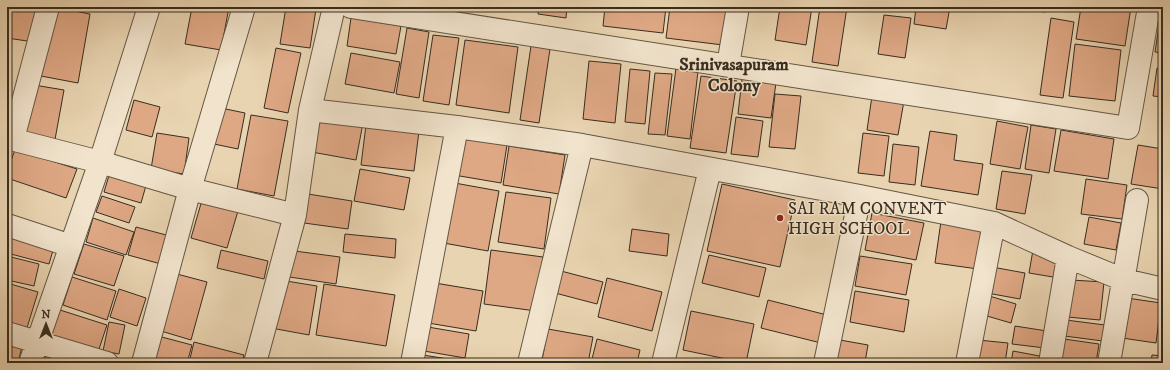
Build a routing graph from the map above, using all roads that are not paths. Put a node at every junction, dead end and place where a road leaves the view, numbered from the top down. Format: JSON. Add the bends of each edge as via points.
{"nodes":[{"id":1,"x":48,"y":7,"type":"edge"},
{"id":2,"x":149,"y":7,"type":"edge"},
{"id":3,"x":244,"y":7,"type":"edge"},
{"id":4,"x":334,"y":7,"type":"edge"},
{"id":5,"x":351,"y":7,"type":"edge"},
{"id":6,"x":738,"y":7,"type":"edge"},
{"id":7,"x":1149,"y":7,"type":"edge"},
{"id":8,"x":728,"y":65,"type":"junction"},
{"id":9,"x":310,"y":110,"type":"junction"},
{"id":10,"x":457,"y":127,"type":"junction"},
{"id":11,"x":10,"y":138,"type":"edge"},
{"id":12,"x":582,"y":145,"type":"junction"},
{"id":13,"x":100,"y":162,"type":"junction"},
{"id":14,"x":710,"y":169,"type":"junction"},
{"id":15,"x":190,"y":189,"type":"junction"},
{"id":16,"x":860,"y":196,"type":"junction"},
{"id":17,"x":1137,"y":200,"type":"dead end"},
{"id":18,"x":295,"y":215,"type":"junction"},
{"id":19,"x":994,"y":223,"type":"junction"},
{"id":20,"x":7,"y":225,"type":"edge"},
{"id":21,"x":70,"y":246,"type":"junction"},
{"id":22,"x":1068,"y":257,"type":"junction"},
{"id":23,"x":1124,"y":280,"type":"junction"},
{"id":24,"x":1163,"y":288,"type":"edge"},
{"id":25,"x":7,"y":333,"type":"edge"},
{"id":26,"x":37,"y":342,"type":"junction"},
{"id":27,"x":30,"y":363,"type":"edge"},
{"id":28,"x":107,"y":363,"type":"edge"},
{"id":29,"x":144,"y":363,"type":"edge"},
{"id":30,"x":255,"y":363,"type":"edge"},
{"id":31,"x":412,"y":363,"type":"edge"},
{"id":32,"x":529,"y":363,"type":"edge"},
{"id":33,"x":663,"y":363,"type":"edge"},
{"id":34,"x":825,"y":363,"type":"edge"},
{"id":35,"x":967,"y":363,"type":"edge"},
{"id":36,"x":1050,"y":363,"type":"edge"},
{"id":37,"x":1109,"y":363,"type":"edge"}],
"edges":[{"from":1,"to":11,"type":"street"},
{"from":2,"to":13,"type":"street"},
{"from":3,"to":15,"type":"street"},
{"from":4,"to":9,"type":"street"},
{"from":5,"to":8,"type":"street"},
{"from":6,"to":8,"type":"street"},
{"from":7,"to":8,"type":"street","via":[[1128,128]]},
{"from":9,"to":10,"type":"street"},
{"from":9,"to":18,"type":"street"},
{"from":10,"to":12,"type":"street"},
{"from":10,"to":31,"type":"street"},
{"from":11,"to":13,"type":"street"},
{"from":12,"to":14,"type":"street"},
{"from":12,"to":32,"type":"street"},
{"from":13,"to":15,"type":"street"},
{"from":13,"to":21,"type":"street"},
{"from":14,"to":16,"type":"street"},
{"from":14,"to":33,"type":"street"},
{"from":15,"to":18,"type":"street"},
{"from":15,"to":29,"type":"street"},
{"from":16,"to":19,"type":"street"},
{"from":16,"to":34,"type":"street"},
{"from":17,"to":23,"type":"street"},
{"from":18,"to":30,"type":"street"},
{"from":19,"to":22,"type":"street"},
{"from":19,"to":35,"type":"street"},
{"from":20,"to":21,"type":"street"},
{"from":21,"to":26,"type":"street"},
{"from":22,"to":23,"type":"street"},
{"from":22,"to":36,"type":"street"},
{"from":23,"to":24,"type":"street"},
{"from":23,"to":37,"type":"street"},
{"from":25,"to":26,"type":"street"},
{"from":26,"to":27,"type":"street"},
{"from":26,"to":28,"type":"street"}]}
